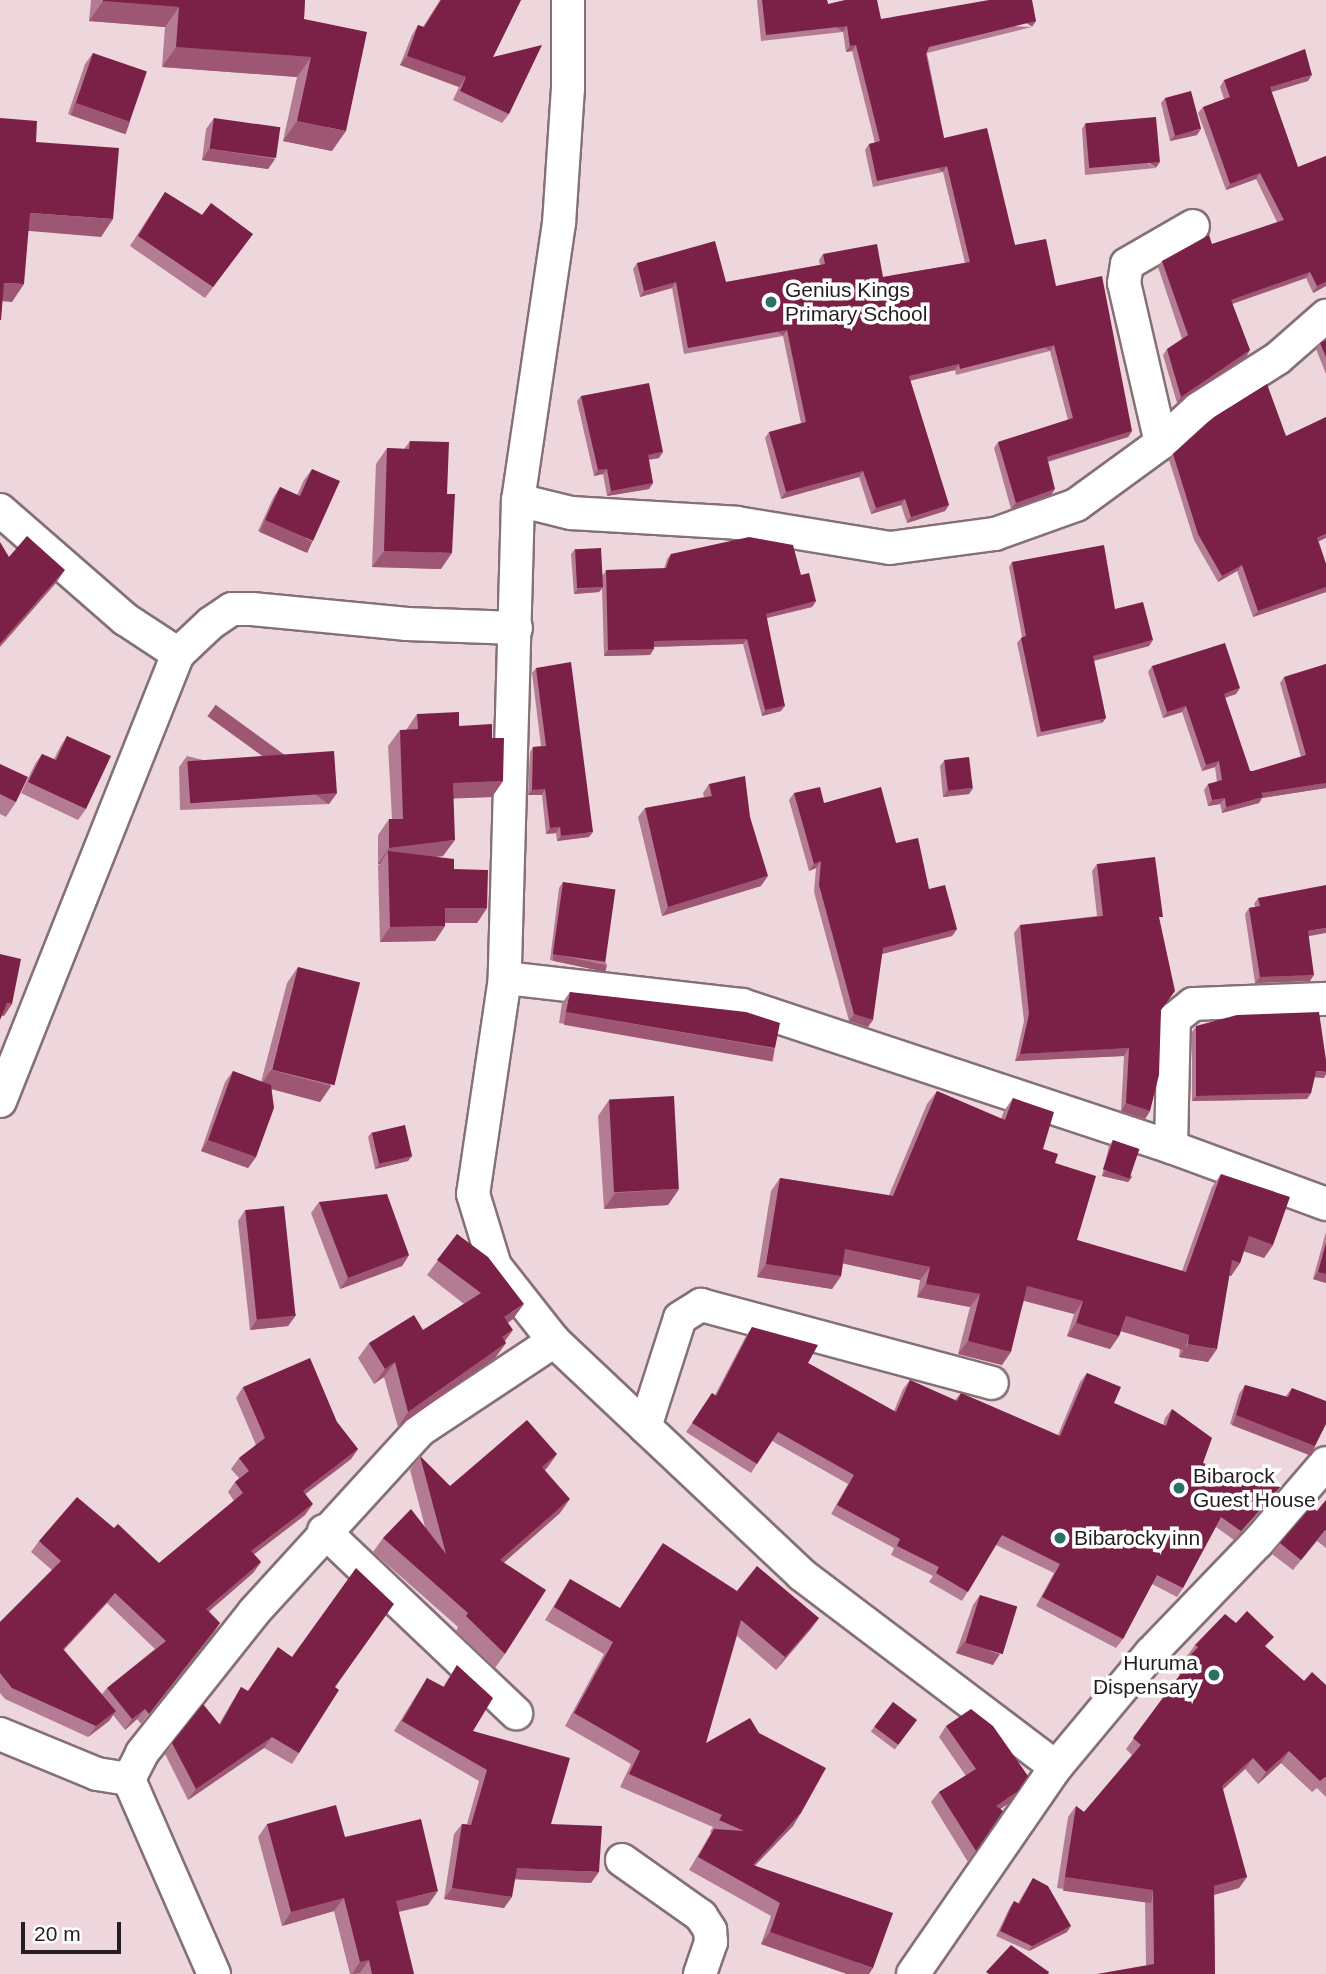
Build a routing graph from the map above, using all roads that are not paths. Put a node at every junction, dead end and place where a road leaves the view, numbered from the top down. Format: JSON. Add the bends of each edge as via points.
{"nodes":[{"id":1,"x":568,"y":0,"type":"edge"},
{"id":2,"x":1193,"y":226,"type":"dead end"},
{"id":3,"x":1326,"y":316,"type":"edge"},
{"id":4,"x":1161,"y":443,"type":"junction"},
{"id":5,"x":519,"y":500,"type":"junction"},
{"id":6,"x":0,"y":510,"type":"edge"},
{"id":7,"x":516,"y":628,"type":"junction"},
{"id":8,"x":178,"y":654,"type":"junction"},
{"id":9,"x":505,"y":978,"type":"junction"},
{"id":10,"x":1326,"y":999,"type":"edge"},
{"id":11,"x":0,"y":1101,"type":"edge"},
{"id":12,"x":1171,"y":1147,"type":"junction"},
{"id":13,"x":1326,"y":1204,"type":"edge"},
{"id":14,"x":554,"y":1341,"type":"junction"},
{"id":15,"x":992,"y":1383,"type":"dead end"},
{"id":16,"x":646,"y":1427,"type":"junction"},
{"id":17,"x":1326,"y":1463,"type":"edge"},
{"id":18,"x":324,"y":1531,"type":"junction"},
{"id":19,"x":516,"y":1713,"type":"dead end"},
{"id":20,"x":0,"y":1734,"type":"edge"},
{"id":21,"x":1056,"y":1768,"type":"junction"},
{"id":22,"x":129,"y":1779,"type":"junction"},
{"id":23,"x":622,"y":1860,"type":"dead end"},
{"id":24,"x":214,"y":1974,"type":"edge"},
{"id":25,"x":700,"y":1974,"type":"edge"},
{"id":26,"x":913,"y":1974,"type":"edge"}],
"edges":[{"from":1,"to":5,"type":"street","via":[[568,88],[559,223]]},
{"from":2,"to":4,"type":"street","via":[[1127,264],[1124,283]]},
{"from":3,"to":4,"type":"street","via":[[1278,358],[1198,409]]},
{"from":4,"to":5,"type":"street","via":[[1076,505],[995,534],[890,548],[737,523],[571,513]]},
{"from":5,"to":7,"type":"street"},
{"from":6,"to":8,"type":"street","via":[[125,619]]},
{"from":7,"to":8,"type":"street","via":[[232,609]]},
{"from":7,"to":9,"type":"street"},
{"from":8,"to":11,"type":"street"},
{"from":9,"to":12,"type":"street","via":[[742,1005]]},
{"from":9,"to":14,"type":"street","via":[[473,1194],[495,1266]]},
{"from":10,"to":12,"type":"street","via":[[1193,1004],[1174,1019]]},
{"from":12,"to":13,"type":"street"},
{"from":14,"to":16,"type":"street"},
{"from":14,"to":18,"type":"street","via":[[420,1430]]},
{"from":15,"to":16,"type":"street","via":[[701,1305],[680,1318]]},
{"from":16,"to":21,"type":"street","via":[[802,1575]]},
{"from":17,"to":21,"type":"street","via":[[1258,1542],[1151,1653]]},
{"from":18,"to":19,"type":"street"},
{"from":18,"to":22,"type":"street","via":[[142,1753]]},
{"from":20,"to":22,"type":"street","via":[[97,1774]]},
{"from":21,"to":26,"type":"street"},
{"from":22,"to":24,"type":"street"},
{"from":23,"to":25,"type":"street","via":[[701,1916],[711,1942]]}]}
